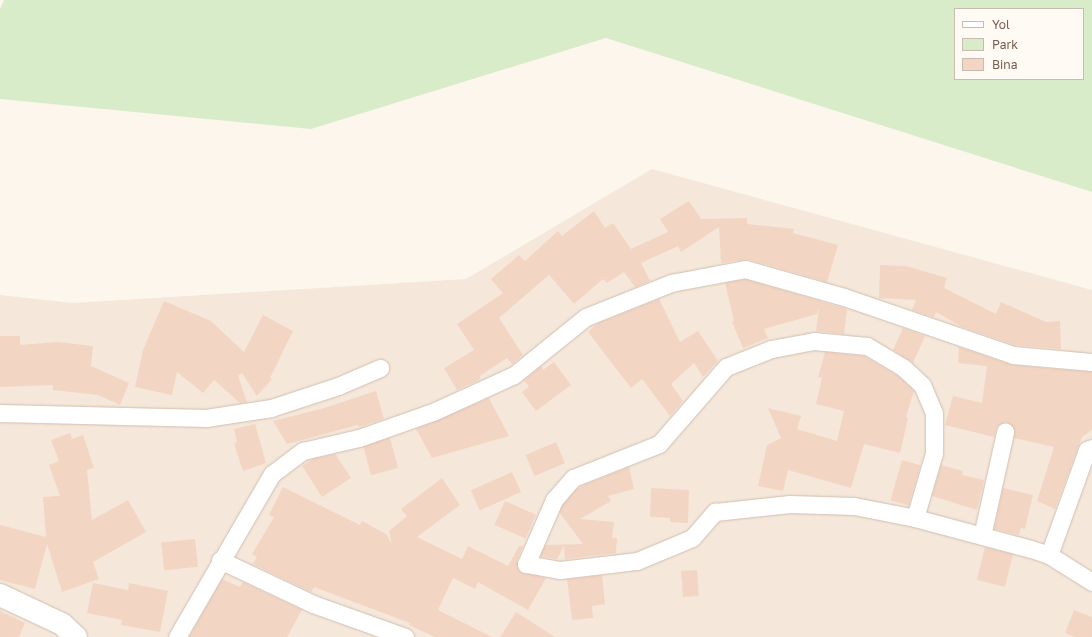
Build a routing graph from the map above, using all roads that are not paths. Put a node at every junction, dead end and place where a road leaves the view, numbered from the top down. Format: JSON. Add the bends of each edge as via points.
{"nodes":[{"id":1,"x":1092,"y":362,"type":"edge"},
{"id":2,"x":380,"y":368,"type":"dead end"},
{"id":3,"x":0,"y":413,"type":"edge"},
{"id":4,"x":1005,"y":432,"type":"dead end"},
{"id":5,"x":1092,"y":448,"type":"edge"},
{"id":6,"x":915,"y":518,"type":"junction"},
{"id":7,"x":982,"y":536,"type":"junction"},
{"id":8,"x":1050,"y":555,"type":"junction"},
{"id":9,"x":220,"y":560,"type":"junction"},
{"id":10,"x":1092,"y":582,"type":"edge"},
{"id":11,"x":0,"y":595,"type":"edge"},
{"id":12,"x":76,"y":637,"type":"edge"},
{"id":13,"x":177,"y":637,"type":"edge"},
{"id":14,"x":406,"y":637,"type":"edge"}],
"edges":[{"from":1,"to":9,"type":"street","via":[[1014,355],[844,297],[745,269],[671,283],[586,317],[514,375],[433,412],[359,438],[302,451],[272,474]]},
{"from":2,"to":3,"type":"street","via":[[338,386],[271,408],[206,418]]},
{"from":4,"to":7,"type":"street"},
{"from":5,"to":8,"type":"street","via":[[1087,450]]},
{"from":6,"to":6,"type":"street","via":[[934,453],[934,413],[922,385],[904,368],[867,346],[814,341],[771,349],[726,367],[659,444],[573,478],[554,500],[526,564],[560,570],[637,561],[692,538],[716,512],[790,504],[854,506]]},
{"from":6,"to":7,"type":"street"},
{"from":7,"to":8,"type":"street"},
{"from":8,"to":10,"type":"street"},
{"from":9,"to":13,"type":"street"},
{"from":9,"to":14,"type":"street","via":[[313,604]]},
{"from":11,"to":12,"type":"street","via":[[62,624]]}]}
